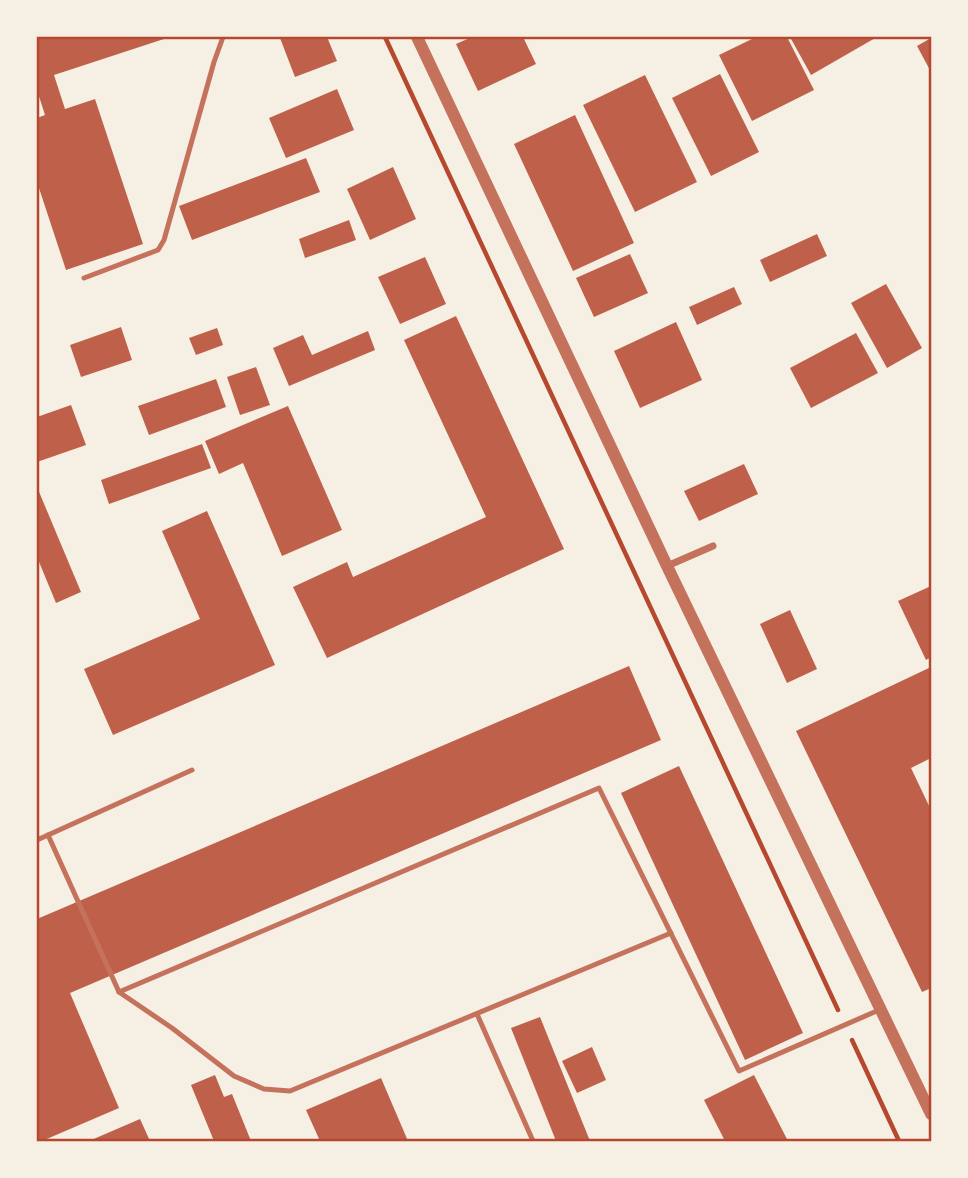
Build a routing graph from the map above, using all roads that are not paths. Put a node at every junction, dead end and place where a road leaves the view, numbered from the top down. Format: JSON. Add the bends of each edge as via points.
{"nodes":[{"id":1,"x":223,"y":37,"type":"edge"},
{"id":2,"x":417,"y":37,"type":"edge"},
{"id":3,"x":84,"y":278,"type":"dead end"},
{"id":4,"x":712,"y":547,"type":"dead end"},
{"id":5,"x":667,"y":566,"type":"junction"},
{"id":6,"x":192,"y":770,"type":"dead end"},
{"id":7,"x":48,"y":835,"type":"junction"},
{"id":8,"x":37,"y":839,"type":"edge"},
{"id":9,"x":671,"y":933,"type":"junction"},
{"id":10,"x":119,"y":992,"type":"junction"},
{"id":11,"x":881,"y":1009,"type":"junction"},
{"id":12,"x":477,"y":1014,"type":"junction"},
{"id":13,"x":931,"y":1114,"type":"edge"},
{"id":14,"x":533,"y":1141,"type":"edge"}],
"edges":[{"from":1,"to":3,"type":"lane","via":[[164,240],[158,250]]},
{"from":2,"to":5,"type":"street"},
{"from":4,"to":5,"type":"street"},
{"from":5,"to":11,"type":"street"},
{"from":6,"to":7,"type":"lane"},
{"from":7,"to":8,"type":"lane"},
{"from":7,"to":10,"type":"lane"},
{"from":9,"to":10,"type":"lane","via":[[598,788]]},
{"from":9,"to":11,"type":"lane","via":[[739,1071]]},
{"from":9,"to":12,"type":"lane"},
{"from":10,"to":12,"type":"lane","via":[[234,1076],[264,1089],[290,1091]]},
{"from":11,"to":13,"type":"street"},
{"from":12,"to":14,"type":"lane"}]}
